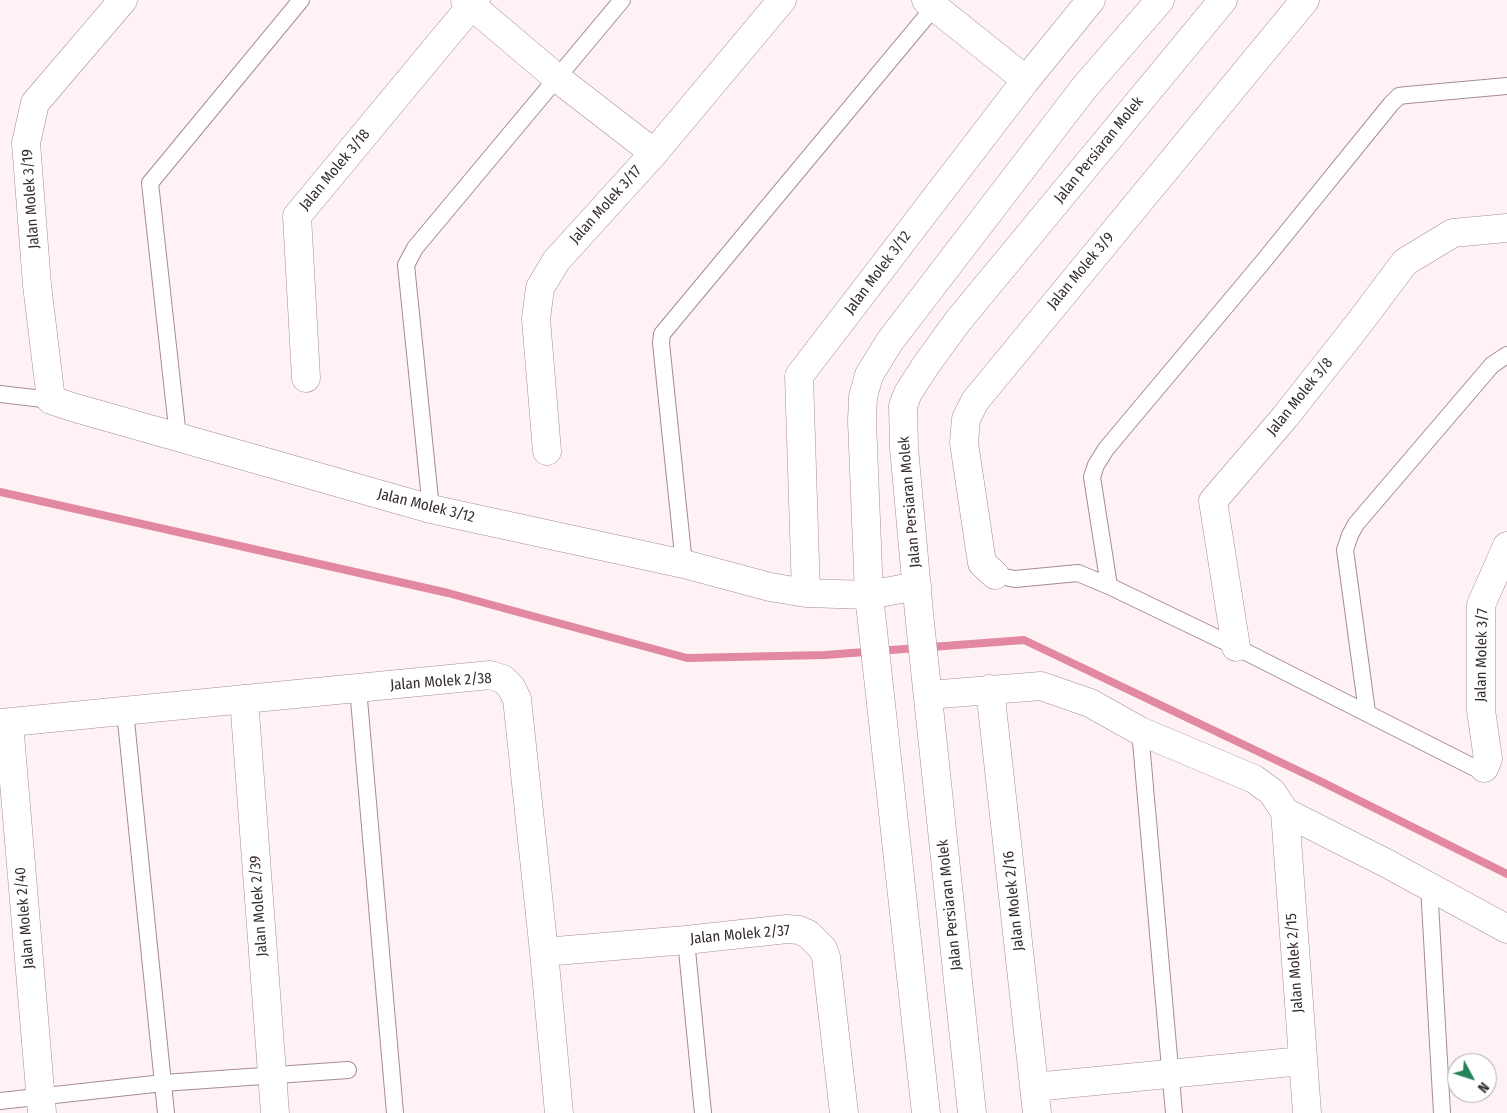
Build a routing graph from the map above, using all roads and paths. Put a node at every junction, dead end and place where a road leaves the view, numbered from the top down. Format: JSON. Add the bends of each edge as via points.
{"nodes":[{"id":1,"x":123,"y":0,"type":"edge"},
{"id":2,"x":301,"y":0,"type":"edge"},
{"id":3,"x":622,"y":0,"type":"edge"},
{"id":4,"x":782,"y":0,"type":"edge"},
{"id":5,"x":1091,"y":0,"type":"edge"},
{"id":6,"x":1160,"y":0,"type":"edge"},
{"id":7,"x":1223,"y":0,"type":"edge"},
{"id":8,"x":1305,"y":0,"type":"edge"},
{"id":9,"x":471,"y":2,"type":"edge"},
{"id":10,"x":933,"y":2,"type":"edge"},
{"id":11,"x":558,"y":78,"type":"junction"},
{"id":12,"x":1026,"y":80,"type":"junction"},
{"id":13,"x":1507,"y":86,"type":"edge"},
{"id":14,"x":654,"y":153,"type":"junction"},
{"id":15,"x":1507,"y":228,"type":"edge"},
{"id":16,"x":1507,"y":355,"type":"edge"},
{"id":17,"x":306,"y":378,"type":"dead end"},
{"id":18,"x":0,"y":394,"type":"edge"},
{"id":19,"x":51,"y":400,"type":"junction"},
{"id":20,"x":178,"y":438,"type":"junction"},
{"id":21,"x":547,"y":451,"type":"dead end"},
{"id":22,"x":431,"y":509,"type":"junction"},
{"id":23,"x":1507,"y":546,"type":"edge"},
{"id":24,"x":684,"y":564,"type":"junction"},
{"id":25,"x":995,"y":575,"type":"joint"},
{"id":26,"x":917,"y":586,"type":"junction"},
{"id":27,"x":1109,"y":586,"type":"junction"},
{"id":28,"x":806,"y":592,"type":"junction"},
{"id":29,"x":869,"y":595,"type":"junction"},
{"id":30,"x":1236,"y":647,"type":"junction"},
{"id":31,"x":358,"y":688,"type":"junction"},
{"id":32,"x":927,"y":688,"type":"junction"},
{"id":33,"x":990,"y":689,"type":"junction"},
{"id":34,"x":244,"y":699,"type":"junction"},
{"id":35,"x":125,"y":711,"type":"junction"},
{"id":36,"x":1367,"y":712,"type":"junction"},
{"id":37,"x":5,"y":723,"type":"edge"},
{"id":38,"x":1140,"y":731,"type":"junction"},
{"id":39,"x":1484,"y":768,"type":"joint"},
{"id":40,"x":1284,"y":812,"type":"junction"},
{"id":41,"x":1428,"y":886,"type":"junction"},
{"id":42,"x":1507,"y":928,"type":"edge"},
{"id":43,"x":686,"y":940,"type":"junction"},
{"id":44,"x":544,"y":952,"type":"junction"},
{"id":45,"x":1302,"y":1061,"type":"junction"},
{"id":46,"x":348,"y":1070,"type":"dead end"},
{"id":47,"x":1171,"y":1074,"type":"junction"},
{"id":48,"x":271,"y":1077,"type":"junction"},
{"id":49,"x":163,"y":1083,"type":"junction"},
{"id":50,"x":1036,"y":1100,"type":"edge"},
{"id":51,"x":0,"y":1102,"type":"edge"},
{"id":52,"x":41,"y":1105,"type":"edge"},
{"id":53,"x":166,"y":1113,"type":"edge"},
{"id":54,"x":275,"y":1113,"type":"edge"},
{"id":55,"x":395,"y":1113,"type":"edge"},
{"id":56,"x":559,"y":1113,"type":"edge"},
{"id":57,"x":703,"y":1113,"type":"edge"},
{"id":58,"x":844,"y":1113,"type":"edge"},
{"id":59,"x":926,"y":1113,"type":"edge"},
{"id":60,"x":972,"y":1113,"type":"edge"},
{"id":61,"x":1174,"y":1113,"type":"edge"},
{"id":62,"x":1307,"y":1113,"type":"edge"},
{"id":63,"x":1442,"y":1113,"type":"edge"}],
"edges":[{"from":1,"to":19,"type":"street","name":"Jalan Molek 3/19","via":[[34,103],[26,143],[37,285]]},
{"from":2,"to":20,"type":"lane","via":[[150,183]]},
{"from":3,"to":11,"type":"lane"},
{"from":4,"to":14,"type":"street","name":"Jalan Molek 3/17"},
{"from":5,"to":12,"type":"street","name":"Jalan Molek 3/12"},
{"from":6,"to":29,"type":"street","via":[[1072,104],[890,341],[869,375],[863,396],[862,421]]},
{"from":7,"to":26,"type":"street","name":"Jalan Persiaran Molek","via":[[958,321],[908,393],[904,406],[904,448]]},
{"from":8,"to":25,"type":"street","name":"Jalan Molek 3/9","via":[[975,401],[966,419],[964,444],[982,563]]},
{"from":9,"to":11,"type":"street"},
{"from":9,"to":17,"type":"street","name":"Jalan Molek 3/18","via":[[297,216]]},
{"from":10,"to":12,"type":"street"},
{"from":10,"to":24,"type":"lane","via":[[662,334]]},
{"from":11,"to":14,"type":"street"},
{"from":11,"to":22,"type":"lane","via":[[415,248],[406,265]]},
{"from":12,"to":28,"type":"street","name":"Jalan Molek 3/12","via":[[799,376]]},
{"from":13,"to":27,"type":"lane","via":[[1399,96],[1106,449],[1092,477]]},
{"from":14,"to":21,"type":"street","name":"Jalan Molek 3/17","via":[[556,261],[540,288],[536,319]]},
{"from":15,"to":30,"type":"street","name":"Jalan Molek 3/8","via":[[1453,233],[1405,262],[1285,417],[1213,501]]},
{"from":16,"to":36,"type":"lane","via":[[1492,365],[1350,535],[1345,550]]},
{"from":18,"to":19,"type":"lane"},
{"from":19,"to":20,"type":"street","name":"Jalan Molek 3/12"},
{"from":20,"to":22,"type":"street","name":"Jalan Molek 3/12"},
{"from":22,"to":24,"type":"street","name":"Jalan Molek 3/12"},
{"from":23,"to":39,"type":"street","name":"Jalan Molek 3/7","via":[[1481,606],[1481,710],[1488,759]]},
{"from":24,"to":28,"type":"street","name":"Jalan Molek 3/12","via":[[770,587]]},
{"from":25,"to":27,"type":"lane","via":[[1015,579],[1078,573]]},
{"from":26,"to":29,"type":"street","name":"Jalan Molek 3/12"},
{"from":26,"to":32,"type":"street","name":"Jalan Persiaran Molek"},
{"from":27,"to":30,"type":"lane"},
{"from":28,"to":29,"type":"street","name":"Jalan Molek 3/12"},
{"from":29,"to":59,"type":"street"},
{"from":30,"to":36,"type":"lane"},
{"from":31,"to":34,"type":"street","name":"Jalan Molek 2/38"},
{"from":31,"to":44,"type":"street","name":"Jalan Molek 2/38","via":[[490,675],[503,679],[511,687],[517,699]]},
{"from":31,"to":55,"type":"lane"},
{"from":32,"to":33,"type":"street"},
{"from":32,"to":60,"type":"street","name":"Jalan Persiaran Molek"},
{"from":33,"to":38,"type":"street","via":[[1041,686],[1090,703]]},
{"from":33,"to":50,"type":"street","name":"Jalan Molek 2/16"},
{"from":34,"to":35,"type":"street","name":"Jalan Molek 2/38"},
{"from":34,"to":48,"type":"street","name":"Jalan Molek 2/39"},
{"from":35,"to":37,"type":"street","name":"Jalan Molek 2/38"},
{"from":35,"to":49,"type":"lane"},
{"from":36,"to":39,"type":"lane","via":[[1475,768]]},
{"from":37,"to":52,"type":"street","name":"Jalan Molek 2/40"},
{"from":38,"to":40,"type":"street","via":[[1254,779],[1272,792]]},
{"from":38,"to":47,"type":"lane"},
{"from":40,"to":41,"type":"street"},
{"from":40,"to":45,"type":"street","name":"Jalan Molek 2/15"},
{"from":41,"to":42,"type":"street"},
{"from":41,"to":63,"type":"lane"},
{"from":43,"to":44,"type":"street","name":"Jalan Molek 2/37"},
{"from":43,"to":57,"type":"lane"},
{"from":43,"to":58,"type":"street","name":"Jalan Molek 2/37","via":[[788,929],[808,934],[818,942],[829,972]]},
{"from":44,"to":56,"type":"street","name":"Jalan Molek 2/38"},
{"from":45,"to":47,"type":"street"},
{"from":45,"to":62,"type":"street","name":"Jalan Molek 2/15"},
{"from":46,"to":48,"type":"lane"},
{"from":47,"to":50,"type":"street"},
{"from":47,"to":61,"type":"lane"},
{"from":48,"to":49,"type":"lane"},
{"from":48,"to":54,"type":"street","name":"Jalan Molek 2/39"},
{"from":49,"to":52,"type":"lane"},
{"from":49,"to":53,"type":"lane"},
{"from":51,"to":52,"type":"lane"}]}
